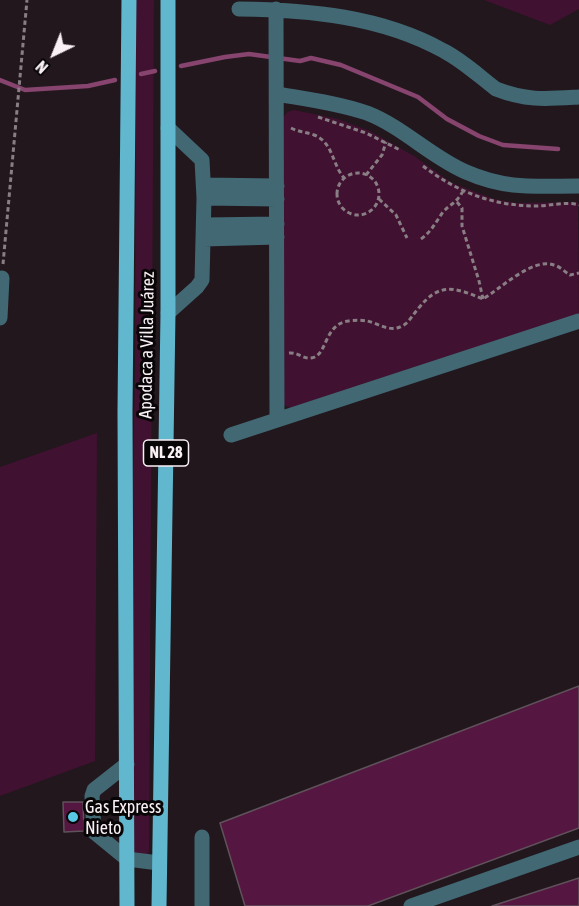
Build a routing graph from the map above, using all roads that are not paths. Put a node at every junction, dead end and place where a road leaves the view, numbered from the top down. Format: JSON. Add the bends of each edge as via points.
{"nodes":[{"id":1,"x":129,"y":0,"type":"edge"},
{"id":2,"x":168,"y":0,"type":"edge"},
{"id":3,"x":239,"y":9,"type":"dead end"},
{"id":4,"x":276,"y":9,"type":"junction"},
{"id":5,"x":277,"y":94,"type":"junction"},
{"id":6,"x":579,"y":97,"type":"edge"},
{"id":7,"x":168,"y":128,"type":"junction"},
{"id":8,"x":579,"y":186,"type":"edge"},
{"id":9,"x":204,"y":191,"type":"junction"},
{"id":10,"x":277,"y":192,"type":"junction"},
{"id":11,"x":277,"y":230,"type":"junction"},
{"id":12,"x":204,"y":232,"type":"junction"},
{"id":13,"x":2,"y":278,"type":"road end"},
{"id":14,"x":168,"y":313,"type":"junction"},
{"id":15,"x":0,"y":318,"type":"edge"},
{"id":16,"x":579,"y":321,"type":"edge"},
{"id":17,"x":277,"y":419,"type":"junction"},
{"id":18,"x":231,"y":435,"type":"dead end"},
{"id":19,"x":127,"y":764,"type":"junction"},
{"id":20,"x":202,"y":837,"type":"dead end"},
{"id":21,"x":579,"y":847,"type":"edge"},
{"id":22,"x":127,"y":860,"type":"junction"},
{"id":23,"x":159,"y":863,"type":"junction"},
{"id":24,"x":128,"y":906,"type":"edge"},
{"id":25,"x":159,"y":906,"type":"edge"},
{"id":26,"x":202,"y":906,"type":"edge"},
{"id":27,"x":411,"y":906,"type":"edge"}],
"edges":[{"from":1,"to":19,"type":"main road","name":"Apodaca a Villa Juárez","number":"NL 28"},
{"from":2,"to":7,"type":"main road","name":"Apodaca a Villa Juárez","number":"NL 28"},
{"from":3,"to":4,"type":"street"},
{"from":4,"to":5,"type":"street"},
{"from":4,"to":6,"type":"street","via":[[373,23],[444,51],[496,89],[522,98]]},
{"from":5,"to":8,"type":"street","via":[[368,113],[485,180],[529,187]]},
{"from":5,"to":10,"type":"street"},
{"from":7,"to":9,"type":"street","via":[[202,160]]},
{"from":7,"to":14,"type":"main road","name":"Apodaca a Villa Juárez","number":"NL 28"},
{"from":9,"to":10,"type":"street"},
{"from":9,"to":12,"type":"street"},
{"from":10,"to":11,"type":"street"},
{"from":11,"to":12,"type":"street"},
{"from":11,"to":17,"type":"street"},
{"from":12,"to":14,"type":"street","via":[[202,280]]},
{"from":13,"to":15,"type":"street"},
{"from":14,"to":23,"type":"main road","name":"Apodaca a Villa Juárez","number":"NL 28"},
{"from":16,"to":17,"type":"street"},
{"from":17,"to":18,"type":"street"},
{"from":19,"to":22,"type":"main road","name":"Apodaca a Villa Juárez","number":"NL 28"},
{"from":19,"to":22,"type":"street","via":[[96,788],[92,796],[94,832]]},
{"from":20,"to":26,"type":"street"},
{"from":21,"to":27,"type":"street"},
{"from":22,"to":23,"type":"street"},
{"from":22,"to":24,"type":"main road","name":"Apodaca a Villa Juárez","number":"NL 28"},
{"from":23,"to":25,"type":"main road","name":"Apodaca a Villa Juárez","number":"NL 28"}]}
